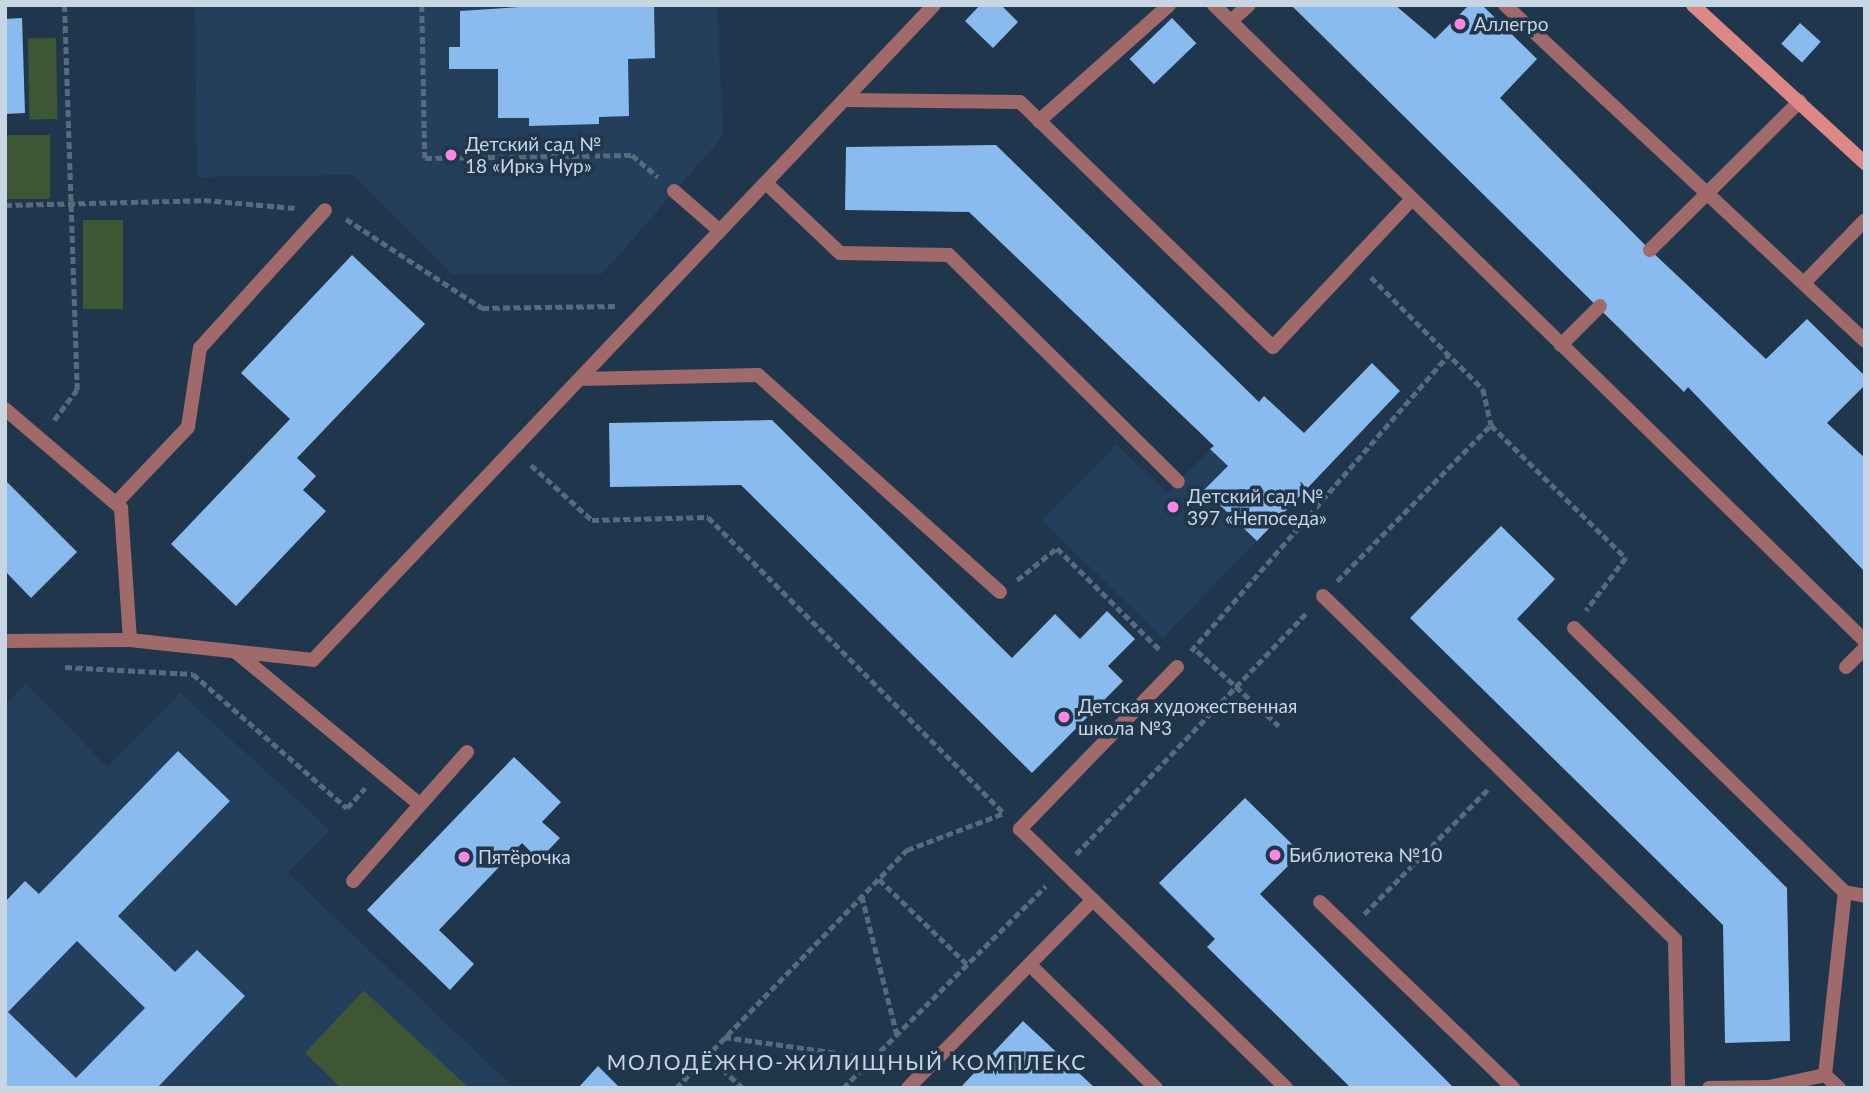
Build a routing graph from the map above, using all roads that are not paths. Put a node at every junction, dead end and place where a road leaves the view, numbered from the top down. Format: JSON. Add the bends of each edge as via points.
{"nodes":[{"id":1,"x":934,"y":5,"type":"edge"},
{"id":2,"x":1169,"y":5,"type":"edge"},
{"id":3,"x":1214,"y":5,"type":"edge"},
{"id":4,"x":1249,"y":5,"type":"edge"},
{"id":5,"x":1505,"y":5,"type":"edge"},
{"id":6,"x":1693,"y":5,"type":"edge"},
{"id":7,"x":1231,"y":21,"type":"junction"},
{"id":8,"x":845,"y":100,"type":"junction"},
{"id":9,"x":1800,"y":101,"type":"junction"},
{"id":10,"x":1039,"y":121,"type":"junction"},
{"id":11,"x":1865,"y":163,"type":"edge"},
{"id":12,"x":766,"y":183,"type":"junction"},
{"id":13,"x":674,"y":191,"type":"road end"},
{"id":14,"x":1703,"y":192,"type":"junction"},
{"id":15,"x":1412,"y":199,"type":"junction"},
{"id":16,"x":325,"y":210,"type":"road end"},
{"id":17,"x":1865,"y":220,"type":"edge"},
{"id":18,"x":720,"y":231,"type":"junction"},
{"id":19,"x":1650,"y":250,"type":"dead end"},
{"id":20,"x":1805,"y":282,"type":"junction"},
{"id":21,"x":1600,"y":306,"type":"dead end"},
{"id":22,"x":1865,"y":341,"type":"edge"},
{"id":23,"x":1561,"y":345,"type":"junction"},
{"id":24,"x":580,"y":379,"type":"junction"},
{"id":25,"x":5,"y":410,"type":"edge"},
{"id":26,"x":1178,"y":482,"type":"dead end"},
{"id":27,"x":116,"y":503,"type":"junction"},
{"id":28,"x":1000,"y":592,"type":"road end"},
{"id":29,"x":1323,"y":596,"type":"road end"},
{"id":30,"x":1574,"y":628,"type":"road end"},
{"id":31,"x":131,"y":640,"type":"junction"},
{"id":32,"x":1865,"y":641,"type":"edge"},
{"id":33,"x":5,"y":642,"type":"edge"},
{"id":34,"x":1865,"y":648,"type":"edge"},
{"id":35,"x":235,"y":652,"type":"junction"},
{"id":36,"x":1177,"y":667,"type":"road end"},
{"id":37,"x":1846,"y":667,"type":"dead end"},
{"id":38,"x":467,"y":752,"type":"dead end"},
{"id":39,"x":420,"y":805,"type":"junction"},
{"id":40,"x":353,"y":881,"type":"dead end"},
{"id":41,"x":1845,"y":892,"type":"junction"},
{"id":42,"x":1865,"y":896,"type":"edge"},
{"id":43,"x":1093,"y":900,"type":"junction"},
{"id":44,"x":1320,"y":902,"type":"dead end"},
{"id":45,"x":1030,"y":964,"type":"junction"},
{"id":46,"x":1825,"y":1075,"type":"junction"},
{"id":47,"x":908,"y":1088,"type":"edge"},
{"id":48,"x":1156,"y":1088,"type":"edge"},
{"id":49,"x":1286,"y":1088,"type":"edge"},
{"id":50,"x":1513,"y":1088,"type":"edge"},
{"id":51,"x":1678,"y":1088,"type":"edge"},
{"id":52,"x":1709,"y":1088,"type":"edge"},
{"id":53,"x":1839,"y":1088,"type":"edge"}],
"edges":[{"from":1,"to":8,"type":"lane"},
{"from":2,"to":10,"type":"lane"},
{"from":3,"to":7,"type":"lane"},
{"from":4,"to":7,"type":"lane"},
{"from":5,"to":14,"type":"lane"},
{"from":6,"to":9,"type":"street"},
{"from":7,"to":15,"type":"lane"},
{"from":8,"to":10,"type":"lane","via":[[1020,102]]},
{"from":8,"to":12,"type":"lane"},
{"from":9,"to":11,"type":"street"},
{"from":9,"to":14,"type":"lane"},
{"from":10,"to":15,"type":"lane","via":[[1273,347]]},
{"from":12,"to":18,"type":"lane"},
{"from":12,"to":26,"type":"lane","via":[[840,253],[949,256]]},
{"from":13,"to":18,"type":"lane"},
{"from":14,"to":19,"type":"lane"},
{"from":14,"to":20,"type":"lane"},
{"from":15,"to":23,"type":"lane"},
{"from":16,"to":27,"type":"lane","via":[[200,348],[188,427]]},
{"from":17,"to":20,"type":"lane"},
{"from":18,"to":24,"type":"lane"},
{"from":20,"to":22,"type":"lane"},
{"from":21,"to":23,"type":"lane"},
{"from":23,"to":32,"type":"lane"},
{"from":24,"to":28,"type":"lane","via":[[758,375]]},
{"from":24,"to":35,"type":"lane","via":[[313,660]]},
{"from":25,"to":27,"type":"lane"},
{"from":27,"to":31,"type":"lane"},
{"from":29,"to":51,"type":"lane","via":[[1675,940]]},
{"from":30,"to":41,"type":"lane"},
{"from":31,"to":33,"type":"lane"},
{"from":31,"to":35,"type":"lane"},
{"from":34,"to":37,"type":"lane"},
{"from":35,"to":39,"type":"lane"},
{"from":36,"to":43,"type":"lane","via":[[1020,829]]},
{"from":38,"to":39,"type":"lane"},
{"from":39,"to":40,"type":"lane"},
{"from":41,"to":42,"type":"lane"},
{"from":41,"to":46,"type":"lane"},
{"from":43,"to":45,"type":"lane"},
{"from":43,"to":49,"type":"lane"},
{"from":44,"to":50,"type":"lane"},
{"from":45,"to":47,"type":"lane"},
{"from":45,"to":48,"type":"lane"},
{"from":46,"to":52,"type":"lane","via":[[1769,1087]]},
{"from":46,"to":53,"type":"lane"}]}
